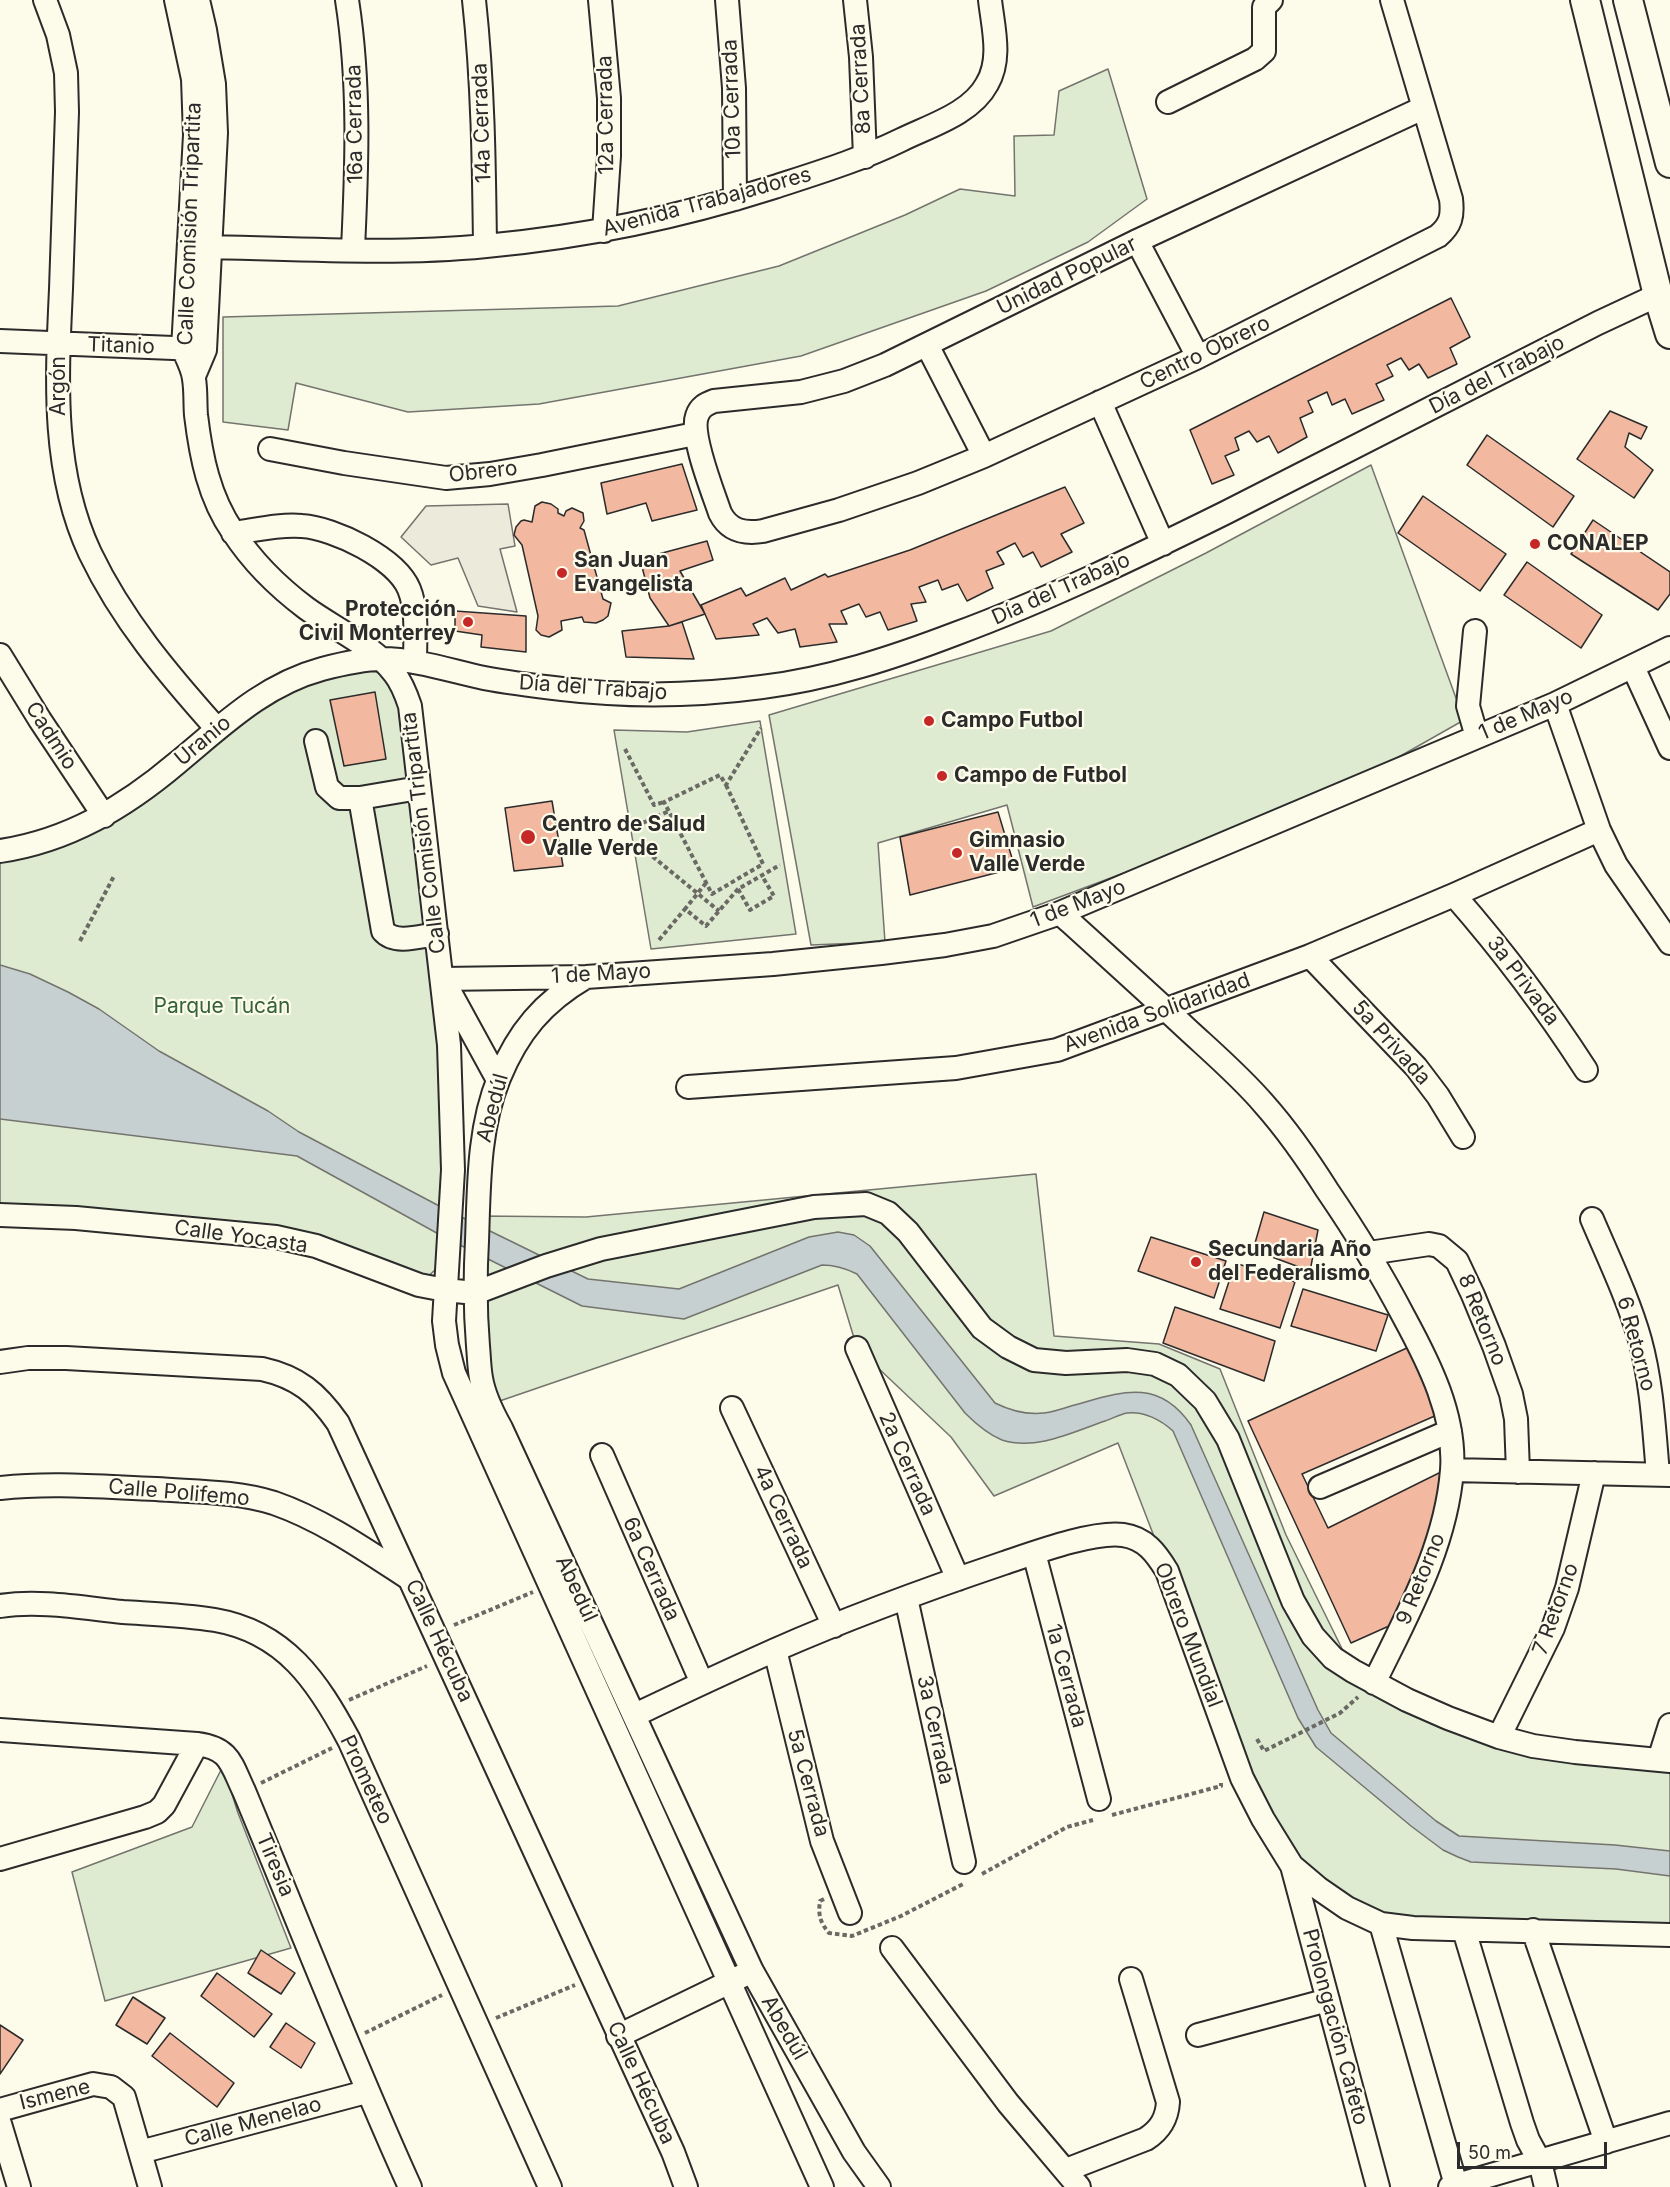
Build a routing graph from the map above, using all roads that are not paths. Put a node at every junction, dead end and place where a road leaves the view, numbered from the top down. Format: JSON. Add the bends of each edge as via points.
{"nodes":[{"id":1,"x":45,"y":0,"type":"edge"},
{"id":2,"x":176,"y":0,"type":"edge"},
{"id":3,"x":198,"y":0,"type":"edge"},
{"id":4,"x":347,"y":0,"type":"edge"},
{"id":5,"x":474,"y":0,"type":"edge"},
{"id":6,"x":600,"y":0,"type":"edge"},
{"id":7,"x":727,"y":0,"type":"edge"},
{"id":8,"x":855,"y":0,"type":"edge"},
{"id":9,"x":990,"y":0,"type":"edge"},
{"id":10,"x":1271,"y":0,"type":"edge"},
{"id":11,"x":1392,"y":0,"type":"edge"},
{"id":12,"x":1585,"y":0,"type":"edge"},
{"id":13,"x":1628,"y":0,"type":"edge"},
{"id":14,"x":1168,"y":102,"type":"dead end"},
{"id":15,"x":1423,"y":108,"type":"junction"},
{"id":16,"x":865,"y":157,"type":"junction"},
{"id":17,"x":1670,"y":163,"type":"edge"},
{"id":18,"x":735,"y":199,"type":"junction"},
{"id":19,"x":604,"y":231,"type":"junction"},
{"id":20,"x":1137,"y":241,"type":"junction"},
{"id":21,"x":485,"y":246,"type":"junction"},
{"id":22,"x":210,"y":247,"type":"junction"},
{"id":23,"x":353,"y":249,"type":"junction"},
{"id":24,"x":1664,"y":298,"type":"edge"},
{"id":25,"x":1670,"y":334,"type":"edge"},
{"id":26,"x":0,"y":341,"type":"edge"},
{"id":27,"x":58,"y":344,"type":"junction"},
{"id":28,"x":927,"y":345,"type":"junction"},
{"id":29,"x":183,"y":349,"type":"junction"},
{"id":30,"x":206,"y":350,"type":"junction"},
{"id":31,"x":1198,"y":357,"type":"junction"},
{"id":32,"x":194,"y":376,"type":"junction"},
{"id":33,"x":1100,"y":402,"type":"junction"},
{"id":34,"x":696,"y":434,"type":"junction"},
{"id":35,"x":270,"y":449,"type":"dead end"},
{"id":36,"x":984,"y":456,"type":"junction"},
{"id":37,"x":233,"y":533,"type":"junction"},
{"id":38,"x":1163,"y":544,"type":"junction"},
{"id":39,"x":1475,"y":631,"type":"dead end"},
{"id":40,"x":1670,"y":648,"type":"edge"},
{"id":41,"x":0,"y":655,"type":"edge"},
{"id":42,"x":380,"y":659,"type":"junction"},
{"id":43,"x":415,"y":662,"type":"junction"},
{"id":44,"x":1633,"y":668,"type":"junction"},
{"id":45,"x":1555,"y":704,"type":"junction"},
{"id":46,"x":217,"y":729,"type":"junction"},
{"id":47,"x":1478,"y":736,"type":"junction"},
{"id":48,"x":316,"y":741,"type":"dead end"},
{"id":49,"x":1670,"y":748,"type":"edge"},
{"id":50,"x":419,"y":788,"type":"junction"},
{"id":51,"x":360,"y":798,"type":"junction"},
{"id":52,"x":104,"y":816,"type":"junction"},
{"id":53,"x":1599,"y":830,"type":"junction"},
{"id":54,"x":0,"y":851,"type":"edge"},
{"id":55,"x":1454,"y":896,"type":"junction"},
{"id":56,"x":1060,"y":913,"type":"junction"},
{"id":57,"x":437,"y":934,"type":"junction"},
{"id":58,"x":1670,"y":943,"type":"edge"},
{"id":59,"x":1310,"y":956,"type":"junction"},
{"id":60,"x":586,"y":977,"type":"junction"},
{"id":61,"x":442,"y":979,"type":"junction"},
{"id":62,"x":1167,"y":1010,"type":"junction"},
{"id":63,"x":1586,"y":1070,"type":"dead end"},
{"id":64,"x":498,"y":1080,"type":"junction"},
{"id":65,"x":688,"y":1087,"type":"dead end"},
{"id":66,"x":1463,"y":1137,"type":"dead end"},
{"id":67,"x":0,"y":1215,"type":"edge"},
{"id":68,"x":1592,"y":1219,"type":"dead end"},
{"id":69,"x":1370,"y":1253,"type":"junction"},
{"id":70,"x":446,"y":1290,"type":"junction"},
{"id":71,"x":475,"y":1293,"type":"junction"},
{"id":72,"x":857,"y":1348,"type":"dead end"},
{"id":73,"x":0,"y":1362,"type":"edge"},
{"id":74,"x":732,"y":1408,"type":"dead end"},
{"id":75,"x":1450,"y":1431,"type":"junction"},
{"id":76,"x":602,"y":1455,"type":"dead end"},
{"id":77,"x":1452,"y":1470,"type":"junction"},
{"id":78,"x":1518,"y":1472,"type":"junction"},
{"id":79,"x":1594,"y":1473,"type":"junction"},
{"id":80,"x":1664,"y":1474,"type":"edge"},
{"id":81,"x":1320,"y":1487,"type":"dead end"},
{"id":82,"x":0,"y":1488,"type":"edge"},
{"id":83,"x":1034,"y":1553,"type":"junction"},
{"id":84,"x":410,"y":1579,"type":"junction"},
{"id":85,"x":958,"y":1579,"type":"junction"},
{"id":86,"x":906,"y":1598,"type":"junction"},
{"id":87,"x":0,"y":1606,"type":"edge"},
{"id":88,"x":834,"y":1626,"type":"junction"},
{"id":89,"x":775,"y":1650,"type":"junction"},
{"id":90,"x":702,"y":1683,"type":"junction"},
{"id":91,"x":1374,"y":1683,"type":"junction"},
{"id":92,"x":634,"y":1715,"type":"junction"},
{"id":93,"x":1670,"y":1725,"type":"edge"},
{"id":94,"x":0,"y":1730,"type":"edge"},
{"id":95,"x":1499,"y":1737,"type":"junction"},
{"id":96,"x":197,"y":1744,"type":"junction"},
{"id":97,"x":1664,"y":1761,"type":"edge"},
{"id":98,"x":1099,"y":1799,"type":"dead end"},
{"id":99,"x":0,"y":1859,"type":"edge"},
{"id":100,"x":1292,"y":1866,"type":"junction"},
{"id":101,"x":970,"y":1873,"type":"road end"},
{"id":102,"x":850,"y":1913,"type":"dead end"},
{"id":103,"x":1381,"y":1923,"type":"junction"},
{"id":104,"x":1464,"y":1930,"type":"junction"},
{"id":105,"x":1533,"y":1930,"type":"junction"},
{"id":106,"x":1670,"y":1935,"type":"edge"},
{"id":107,"x":892,"y":1948,"type":"dead end"},
{"id":108,"x":752,"y":1971,"type":"junction"},
{"id":109,"x":1131,"y":1980,"type":"dead end"},
{"id":110,"x":729,"y":1982,"type":"junction"},
{"id":111,"x":1328,"y":2000,"type":"junction"},
{"id":112,"x":1198,"y":2035,"type":"dead end"},
{"id":113,"x":618,"y":2036,"type":"junction"},
{"id":114,"x":366,"y":2092,"type":"junction"},
{"id":115,"x":0,"y":2110,"type":"edge"},
{"id":116,"x":0,"y":2124,"type":"edge"},
{"id":117,"x":1669,"y":2129,"type":"edge"},
{"id":118,"x":1606,"y":2142,"type":"junction"},
{"id":119,"x":140,"y":2152,"type":"junction"},
{"id":120,"x":1540,"y":2162,"type":"junction"},
{"id":121,"x":1072,"y":2179,"type":"edge"},
{"id":122,"x":1453,"y":2186,"type":"edge"},
{"id":123,"x":19,"y":2187,"type":"edge"},
{"id":124,"x":150,"y":2187,"type":"edge"},
{"id":125,"x":410,"y":2187,"type":"edge"},
{"id":126,"x":550,"y":2187,"type":"edge"},
{"id":127,"x":686,"y":2187,"type":"edge"},
{"id":128,"x":822,"y":2187,"type":"edge"},
{"id":129,"x":879,"y":2187,"type":"edge"},
{"id":130,"x":1378,"y":2187,"type":"edge"},
{"id":131,"x":1546,"y":2187,"type":"edge"}],
"edges":[{"from":1,"to":27,"type":"street","name":"Argón","via":[[66,73]]},
{"from":2,"to":29,"type":"street","name":"Calle Comisión Tripartita","via":[[193,79],[195,135]]},
{"from":3,"to":22,"type":"street","name":"Calle Comisión Tripartita","via":[[214,84],[216,132]]},
{"from":4,"to":23,"type":"street","name":"16a Cerrada","via":[[357,108]]},
{"from":5,"to":21,"type":"street","name":"14a Cerrada","via":[[480,51]]},
{"from":6,"to":19,"type":"street","name":"12a Cerrada","via":[[609,99]]},
{"from":7,"to":18,"type":"street","name":"10a Cerrada","via":[[734,88]]},
{"from":8,"to":16,"type":"street","name":"8a Cerrada"},
{"from":9,"to":16,"type":"street","name":"Avenida Trabajadores","via":[[996,46],[987,85],[957,112]]},
{"from":10,"to":14,"type":"street","via":[[1264,7],[1264,51]]},
{"from":11,"to":15,"type":"street","name":"Centro Obrero"},
{"from":12,"to":24,"type":"main road"},
{"from":13,"to":17,"type":"main road"},
{"from":15,"to":20,"type":"street","name":"Unidad Popular"},
{"from":15,"to":31,"type":"street","name":"Centro Obrero","via":[[1451,199],[1446,229]]},
{"from":16,"to":18,"type":"street","name":"Avenida Trabajadores"},
{"from":18,"to":19,"type":"street","name":"Avenida Trabajadores"},
{"from":19,"to":21,"type":"street","name":"Avenida Trabajadores"},
{"from":20,"to":28,"type":"street","name":"Unidad Popular"},
{"from":20,"to":31,"type":"street"},
{"from":21,"to":23,"type":"street","name":"Avenida Trabajadores"},
{"from":22,"to":23,"type":"street","name":"Avenida Trabajadores"},
{"from":22,"to":30,"type":"street","name":"Calle Comisión Tripartita"},
{"from":24,"to":25,"type":"main road"},
{"from":24,"to":38,"type":"street","name":"Día del Trabajo","via":[[1606,319]]},
{"from":26,"to":27,"type":"street","name":"Titanio"},
{"from":27,"to":29,"type":"street","name":"Titanio"},
{"from":27,"to":46,"type":"street","name":"Argón","via":[[59,433],[69,494],[89,551],[124,615],[163,669]]},
{"from":28,"to":34,"type":"street","name":"Unidad Popular","via":[[844,381],[801,392],[714,401],[697,415]]},
{"from":28,"to":36,"type":"street"},
{"from":29,"to":30,"type":"street","name":"Titanio"},
{"from":29,"to":32,"type":"street","name":"Calle Comisión Tripartita"},
{"from":30,"to":32,"type":"street","name":"Calle Comisión Tripartita"},
{"from":31,"to":33,"type":"street","name":"Centro Obrero"},
{"from":32,"to":37,"type":"street","name":"Calle Comisión Tripartita","via":[[200,441],[210,487]]},
{"from":33,"to":36,"type":"street","name":"Centro Obrero"},
{"from":33,"to":38,"type":"street"},
{"from":34,"to":35,"type":"street","name":"Obrero","via":[[542,465],[446,478]]},
{"from":34,"to":36,"type":"street","name":"Centro Obrero","via":[[724,521],[740,532],[752,533],[839,510]]},
{"from":37,"to":42,"type":"street","name":"Calle Comisión Tripartita","via":[[285,592]]},
{"from":37,"to":43,"type":"street","via":[[316,527],[385,561],[409,589]]},
{"from":38,"to":43,"type":"street","name":"Día del Trabajo","via":[[1057,594],[914,650],[842,671],[769,686],[704,694],[633,695],[490,679]]},
{"from":39,"to":47,"type":"street","via":[[1468,706]]},
{"from":40,"to":44,"type":"street","name":"1 de Mayo"},
{"from":41,"to":52,"type":"street","name":"Cadmio"},
{"from":42,"to":43,"type":"street","name":"Uranio"},
{"from":42,"to":46,"type":"street","name":"Uranio","via":[[295,678],[248,705]]},
{"from":42,"to":50,"type":"street","name":"Calle Comisión Tripartita","via":[[394,672],[410,706]]},
{"from":44,"to":45,"type":"street","name":"1 de Mayo"},
{"from":44,"to":49,"type":"street"},
{"from":45,"to":47,"type":"street","name":"1 de Mayo"},
{"from":45,"to":53,"type":"street"},
{"from":46,"to":52,"type":"street","name":"Uranio","via":[[174,766]]},
{"from":47,"to":56,"type":"street","name":"1 de Mayo"},
{"from":48,"to":51,"type":"street","via":[[327,787],[339,798]]},
{"from":50,"to":51,"type":"street"},
{"from":50,"to":57,"type":"street","name":"Calle Comisión Tripartita"},
{"from":51,"to":57,"type":"street","via":[[383,931],[394,939]]},
{"from":52,"to":54,"type":"street","name":"Uranio","via":[[27,847]]},
{"from":53,"to":55,"type":"street","name":"Avenida Solidaridad"},
{"from":53,"to":58,"type":"street","via":[[1616,865]]},
{"from":55,"to":59,"type":"street","name":"Avenida Solidaridad"},
{"from":55,"to":63,"type":"street","name":"3a Privada","via":[[1532,990]]},
{"from":56,"to":60,"type":"street","name":"1 de Mayo","via":[[993,936],[892,952]]},
{"from":56,"to":62,"type":"street","name":"9 Retorno"},
{"from":57,"to":61,"type":"street","name":"Calle Comisión Tripartita"},
{"from":59,"to":62,"type":"street","name":"Avenida Solidaridad"},
{"from":59,"to":66,"type":"street","name":"5a Privada","via":[[1416,1067]]},
{"from":60,"to":61,"type":"street","name":"1 de Mayo"},
{"from":60,"to":64,"type":"street","name":"Abedúl","via":[[565,989],[534,1018]]},
{"from":61,"to":64,"type":"street"},
{"from":61,"to":70,"type":"street","name":"Abedúl","via":[[449,1045],[453,1170]]},
{"from":62,"to":65,"type":"street","name":"Avenida Solidaridad","via":[[1057,1050],[956,1068]]},
{"from":62,"to":69,"type":"street","name":"9 Retorno","via":[[1264,1103]]},
{"from":64,"to":71,"type":"street","name":"Abedúl","via":[[480,1168]]},
{"from":67,"to":70,"type":"street","name":"Calle Yocasta","via":[[76,1218],[276,1237],[316,1246],[385,1274]]},
{"from":68,"to":80,"type":"street","name":"6 Retorno","via":[[1640,1341]]},
{"from":69,"to":75,"type":"street","name":"9 Retorno","via":[[1418,1342]]},
{"from":69,"to":78,"type":"street","name":"8 Retorno","via":[[1429,1244],[1439,1246],[1457,1261],[1511,1394]]},
{"from":70,"to":71,"type":"street","name":"Calle Yocasta"},
{"from":70,"to":110,"type":"street","name":"Abedúl","via":[[444,1321],[454,1373]]},
{"from":71,"to":91,"type":"street","via":[[601,1249],[814,1208],[866,1204],[888,1213],[908,1232],[982,1328],[1008,1347],[1034,1360],[1127,1360],[1155,1364],[1178,1375],[1205,1401],[1228,1439],[1293,1601],[1313,1636],[1333,1658]]},
{"from":71,"to":92,"type":"street","name":"Abedúl","via":[[480,1377],[489,1405]]},
{"from":72,"to":85,"type":"street","name":"2a Cerrada"},
{"from":73,"to":84,"type":"street","name":"Calle Hécuba","via":[[66,1358],[283,1373],[324,1403],[338,1423]]},
{"from":74,"to":88,"type":"street","name":"4a Cerrada"},
{"from":75,"to":77,"type":"street","name":"9 Retorno"},
{"from":75,"to":81,"type":"street"},
{"from":76,"to":90,"type":"street","name":"6a Cerrada"},
{"from":77,"to":78,"type":"street"},
{"from":77,"to":91,"type":"street","name":"9 Retorno","via":[[1431,1562]]},
{"from":78,"to":79,"type":"street"},
{"from":79,"to":80,"type":"street"},
{"from":79,"to":95,"type":"street","name":"7 Retorno","via":[[1567,1587],[1553,1628]]},
{"from":82,"to":84,"type":"street","name":"Calle Polifemo","via":[[54,1484],[248,1497],[275,1504],[325,1527]]},
{"from":83,"to":85,"type":"street","name":"Obrero Mundial"},
{"from":83,"to":98,"type":"street","name":"1a Cerrada"},
{"from":83,"to":100,"type":"street","name":"Obrero Mundial","via":[[1102,1534],[1141,1540],[1155,1551],[1167,1570],[1242,1778]]},
{"from":84,"to":113,"type":"street","name":"Calle Hécuba"},
{"from":85,"to":86,"type":"street","name":"Obrero Mundial"},
{"from":86,"to":88,"type":"street","name":"Obrero Mundial"},
{"from":86,"to":101,"type":"street","name":"3a Cerrada"},
{"from":87,"to":126,"type":"street","name":"Prometeo","via":[[50,1605],[216,1620],[266,1638],[311,1677],[349,1740]]},
{"from":88,"to":89,"type":"street","name":"Obrero Mundial"},
{"from":89,"to":90,"type":"street","name":"Obrero Mundial"},
{"from":89,"to":102,"type":"street","name":"5a Cerrada","via":[[822,1840]]},
{"from":90,"to":92,"type":"street","name":"Obrero Mundial"},
{"from":91,"to":95,"type":"street","via":[[1448,1719]]},
{"from":92,"to":108,"type":"street","name":"Abedúl"},
{"from":93,"to":97,"type":"street"},
{"from":94,"to":96,"type":"street","name":"Tiresia"},
{"from":95,"to":97,"type":"street","via":[[1544,1748]]},
{"from":96,"to":99,"type":"street","via":[[157,1812]]},
{"from":96,"to":114,"type":"street","name":"Tiresia","via":[[220,1749],[244,1791]]},
{"from":100,"to":103,"type":"street","name":"Obrero Mundial","via":[[1347,1908]]},
{"from":100,"to":111,"type":"street","name":"Prolongación Cafeto"},
{"from":103,"to":104,"type":"street","name":"Obrero Mundial"},
{"from":103,"to":122,"type":"street"},
{"from":104,"to":105,"type":"street","name":"Obrero Mundial"},
{"from":104,"to":120,"type":"street","via":[[1522,2123]]},
{"from":105,"to":106,"type":"street","name":"Obrero Mundial"},
{"from":105,"to":118,"type":"street"},
{"from":107,"to":121,"type":"street","via":[[1008,2103]]},
{"from":108,"to":110,"type":"street"},
{"from":108,"to":129,"type":"street","name":"Abedúl","via":[[854,2152]]},
{"from":109,"to":121,"type":"street","via":[[1168,2102],[1167,2112],[1155,2133]]},
{"from":110,"to":113,"type":"street"},
{"from":110,"to":128,"type":"street","name":"Abedúl"},
{"from":111,"to":112,"type":"street"},
{"from":111,"to":130,"type":"street","name":"Prolongación Cafeto"},
{"from":113,"to":127,"type":"street","name":"Calle Hécuba"},
{"from":114,"to":119,"type":"street","name":"Calle Menelao"},
{"from":114,"to":125,"type":"street","name":"Tiresia"},
{"from":115,"to":119,"type":"street","name":"Ismene","via":[[102,2084],[124,2097]]},
{"from":116,"to":123,"type":"street"},
{"from":117,"to":118,"type":"street"},
{"from":118,"to":120,"type":"street"},
{"from":119,"to":124,"type":"street"},
{"from":120,"to":122,"type":"street"},
{"from":120,"to":131,"type":"street"}]}
